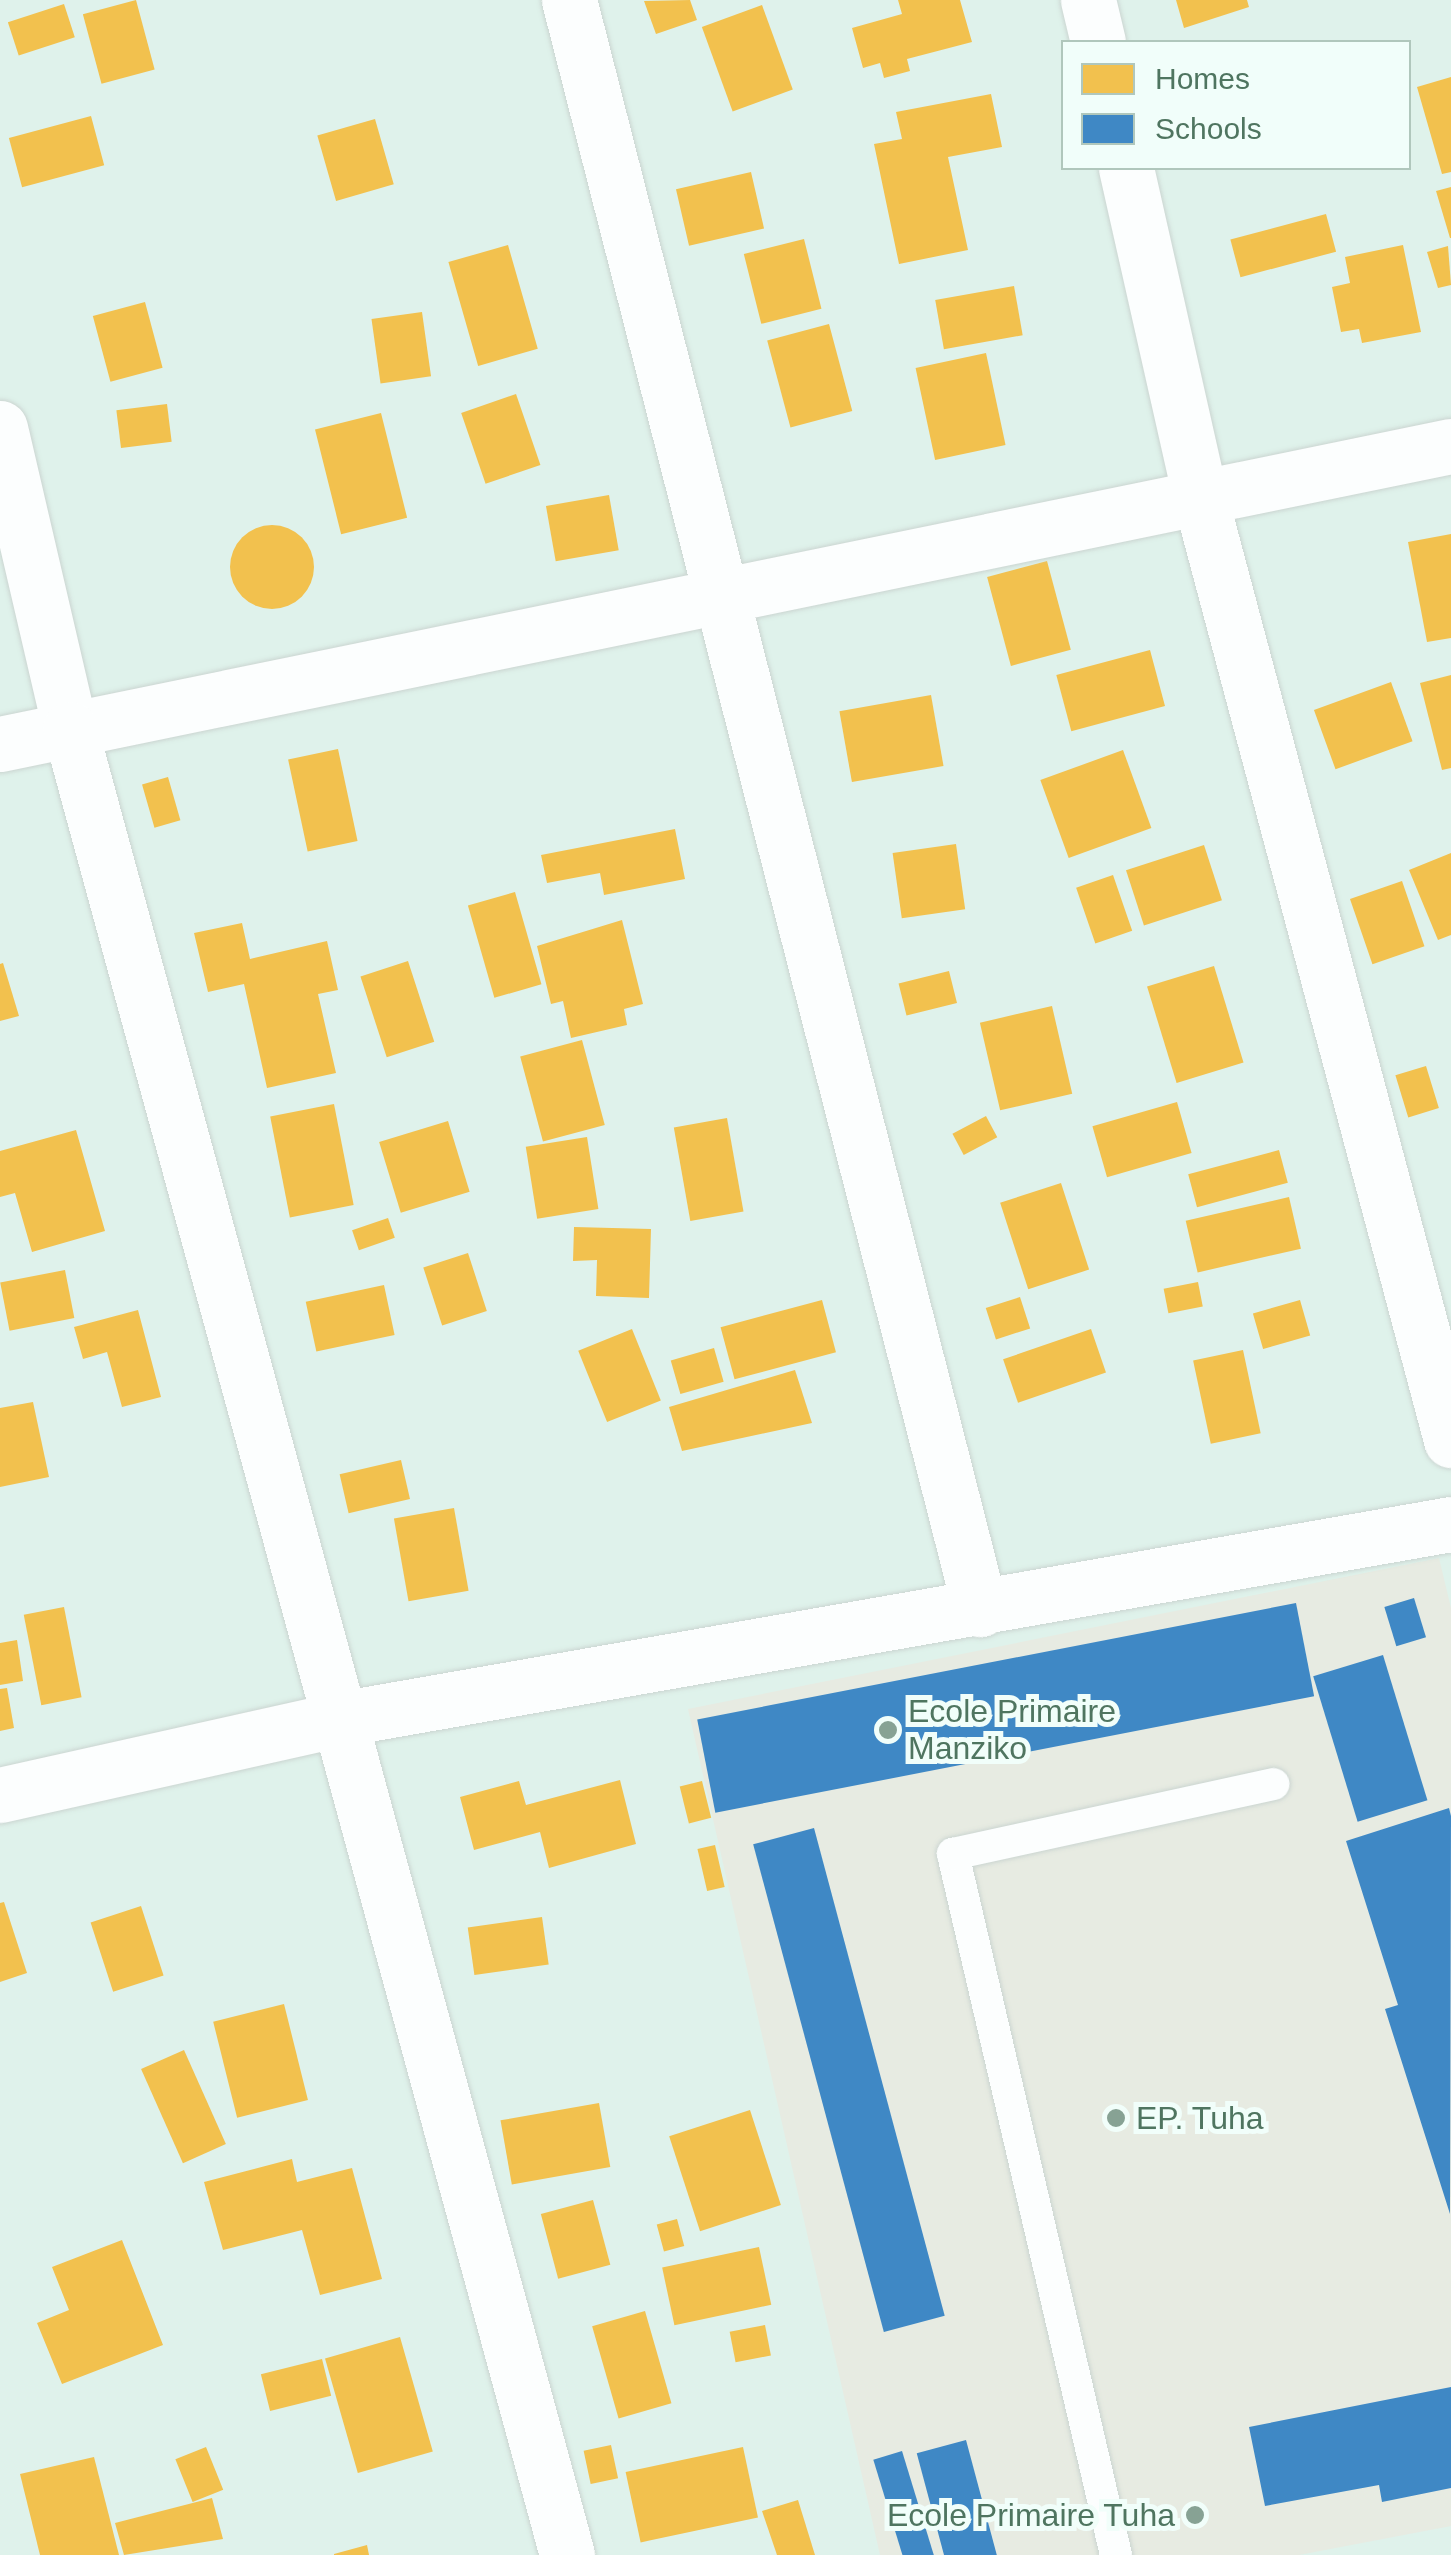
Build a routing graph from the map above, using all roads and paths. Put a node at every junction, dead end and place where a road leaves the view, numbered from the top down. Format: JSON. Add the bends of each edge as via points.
{"nodes":[{"id":1,"x":569,"y":0,"type":"edge"},
{"id":2,"x":1088,"y":0,"type":"edge"},
{"id":3,"x":1098,"y":40,"type":"edge"},
{"id":4,"x":1126,"y":170,"type":"edge"},
{"id":5,"x":0,"y":428,"type":"edge"},
{"id":6,"x":1451,"y":446,"type":"edge"},
{"id":7,"x":1201,"y":501,"type":"junction"},
{"id":8,"x":724,"y":589,"type":"junction"},
{"id":9,"x":70,"y":729,"type":"junction"},
{"id":10,"x":0,"y":744,"type":"edge"},
{"id":11,"x":1451,"y":1440,"type":"edge"},
{"id":12,"x":1451,"y":1524,"type":"edge"},
{"id":13,"x":980,"y":1609,"type":"junction"},
{"id":14,"x":345,"y":1718,"type":"junction"},
{"id":15,"x":1273,"y":1784,"type":"dead end"},
{"id":16,"x":0,"y":1795,"type":"edge"},
{"id":17,"x":567,"y":2555,"type":"edge"},
{"id":18,"x":1116,"y":2555,"type":"edge"}],
"edges":[{"from":1,"to":8,"type":"street"},
{"from":2,"to":3,"type":"street"},
{"from":4,"to":7,"type":"street"},
{"from":5,"to":9,"type":"street"},
{"from":6,"to":7,"type":"street"},
{"from":7,"to":8,"type":"street"},
{"from":7,"to":11,"type":"street"},
{"from":8,"to":9,"type":"street"},
{"from":8,"to":13,"type":"street"},
{"from":9,"to":10,"type":"street"},
{"from":9,"to":14,"type":"street"},
{"from":12,"to":13,"type":"street"},
{"from":13,"to":14,"type":"street"},
{"from":14,"to":16,"type":"street"},
{"from":14,"to":17,"type":"street"},
{"from":15,"to":18,"type":"lane","via":[[954,1854]]}]}
